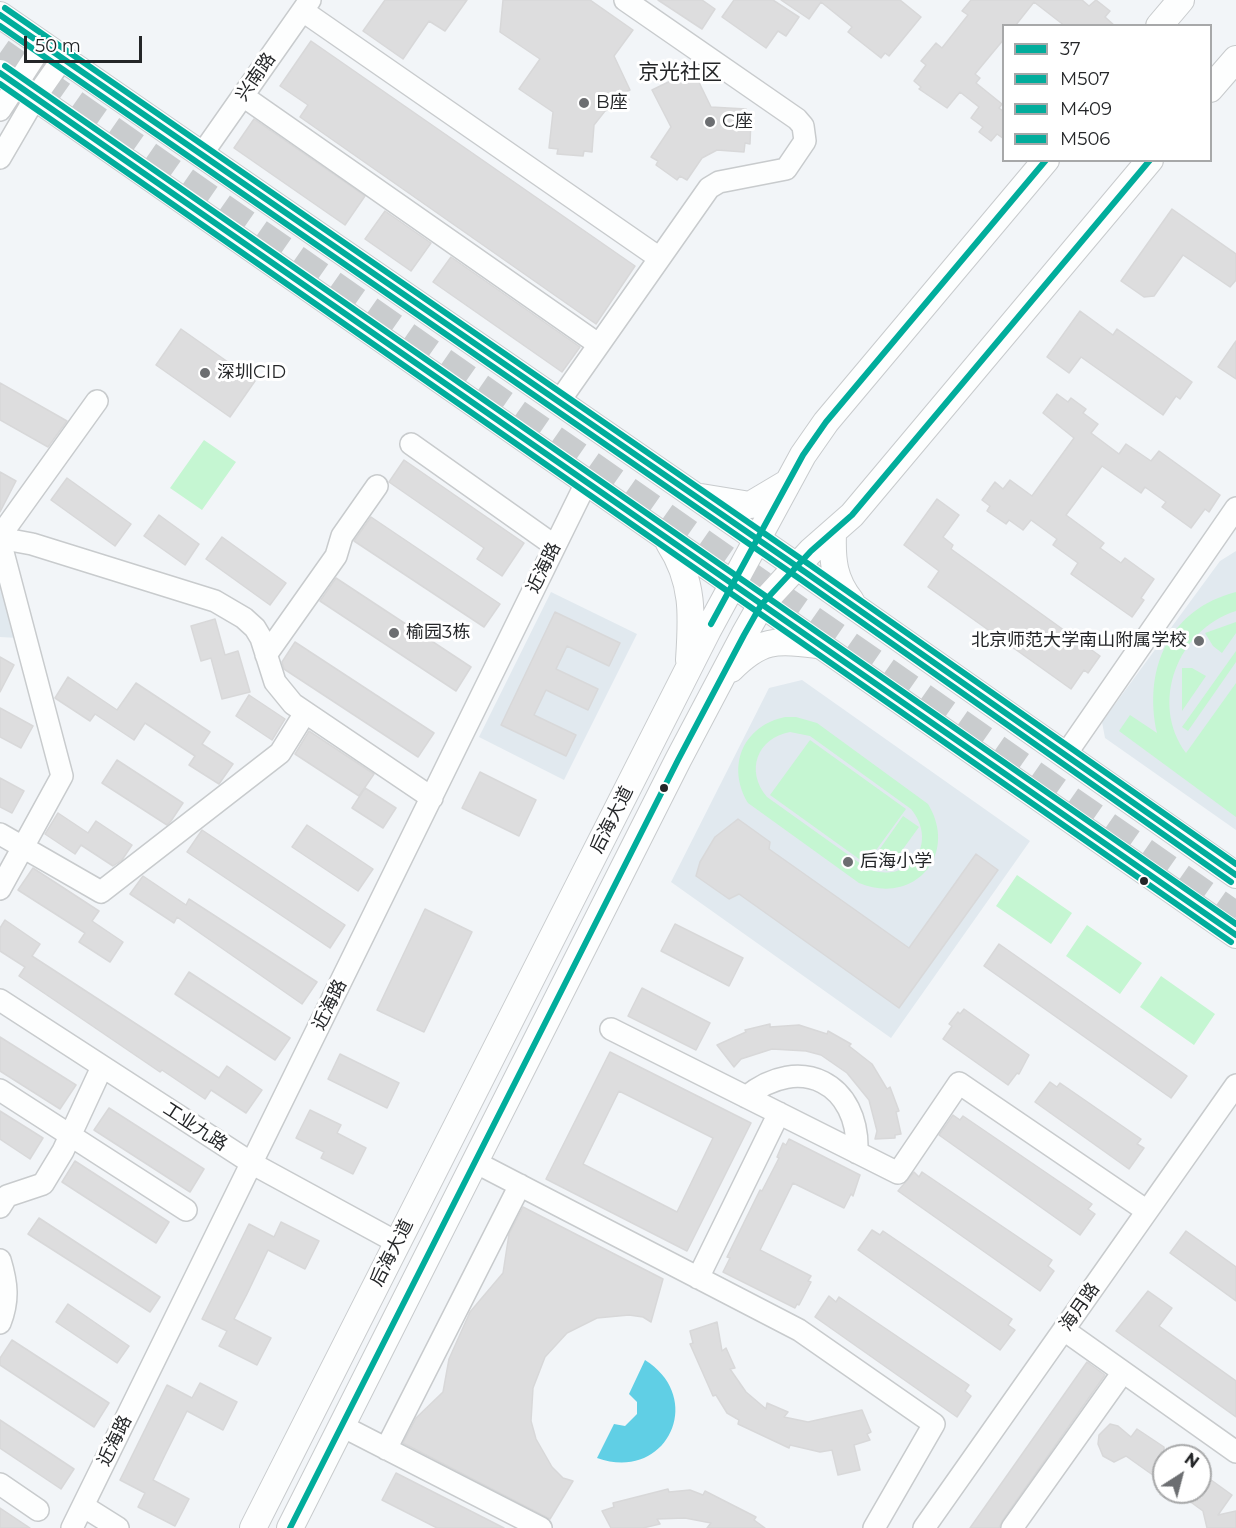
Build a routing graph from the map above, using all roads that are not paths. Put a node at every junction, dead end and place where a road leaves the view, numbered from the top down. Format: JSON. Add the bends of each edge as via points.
{"nodes":[{"id":1,"x":625,"y":0,"type":"edge"},
{"id":2,"x":1181,"y":0,"type":"edge"},
{"id":3,"x":307,"y":6,"type":"edge"},
{"id":4,"x":0,"y":15,"type":"edge"},
{"id":5,"x":1161,"y":24,"type":"edge"},
{"id":6,"x":53,"y":51,"type":"junction"},
{"id":7,"x":1236,"y":58,"type":"edge"},
{"id":8,"x":17,"y":85,"type":"edge"},
{"id":9,"x":1212,"y":87,"type":"edge"},
{"id":10,"x":243,"y":96,"type":"junction"},
{"id":11,"x":0,"y":110,"type":"edge"},
{"id":12,"x":202,"y":154,"type":"junction"},
{"id":13,"x":0,"y":158,"type":"edge"},
{"id":14,"x":1044,"y":162,"type":"edge"},
{"id":15,"x":1148,"y":162,"type":"edge"},
{"id":16,"x":658,"y":257,"type":"junction"},
{"id":17,"x":598,"y":344,"type":"junction"},
{"id":18,"x":97,"y":401,"type":"dead end"},
{"id":19,"x":558,"y":403,"type":"junction"},
{"id":20,"x":411,"y":444,"type":"dead end"},
{"id":21,"x":586,"y":481,"type":"junction"},
{"id":22,"x":788,"y":483,"type":"junction"},
{"id":23,"x":377,"y":486,"type":"dead end"},
{"id":24,"x":692,"y":495,"type":"junction"},
{"id":25,"x":1234,"y":516,"type":"edge"},
{"id":26,"x":833,"y":534,"type":"junction"},
{"id":27,"x":664,"y":535,"type":"junction"},
{"id":28,"x":0,"y":538,"type":"edge"},
{"id":29,"x":757,"y":539,"type":"junction"},
{"id":30,"x":555,"y":546,"type":"junction"},
{"id":31,"x":797,"y":566,"type":"junction"},
{"id":32,"x":733,"y":584,"type":"junction"},
{"id":33,"x":761,"y":605,"type":"junction"},
{"id":34,"x":857,"y":609,"type":"junction"},
{"id":35,"x":818,"y":646,"type":"junction"},
{"id":36,"x":266,"y":655,"type":"junction"},
{"id":37,"x":688,"y":669,"type":"junction"},
{"id":38,"x":722,"y":678,"type":"junction"},
{"id":39,"x":305,"y":712,"type":"junction"},
{"id":40,"x":1066,"y":754,"type":"junction"},
{"id":41,"x":432,"y":798,"type":"junction"},
{"id":42,"x":0,"y":834,"type":"edge"},
{"id":43,"x":23,"y":847,"type":"junction"},
{"id":44,"x":1236,"y":875,"type":"edge"},
{"id":45,"x":0,"y":890,"type":"edge"},
{"id":46,"x":1234,"y":934,"type":"edge"},
{"id":47,"x":0,"y":1000,"type":"edge"},
{"id":48,"x":611,"y":1029,"type":"dead end"},
{"id":49,"x":102,"y":1066,"type":"junction"},
{"id":50,"x":1236,"y":1085,"type":"edge"},
{"id":51,"x":0,"y":1090,"type":"edge"},
{"id":52,"x":746,"y":1097,"type":"junction"},
{"id":53,"x":779,"y":1113,"type":"junction"},
{"id":54,"x":70,"y":1135,"type":"junction"},
{"id":55,"x":858,"y":1153,"type":"junction"},
{"id":56,"x":475,"y":1162,"type":"junction"},
{"id":57,"x":252,"y":1164,"type":"junction"},
{"id":58,"x":520,"y":1185,"type":"junction"},
{"id":59,"x":0,"y":1207,"type":"edge"},
{"id":60,"x":186,"y":1210,"type":"dead end"},
{"id":61,"x":1148,"y":1211,"type":"junction"},
{"id":62,"x":398,"y":1243,"type":"junction"},
{"id":63,"x":0,"y":1260,"type":"edge"},
{"id":64,"x":698,"y":1278,"type":"junction"},
{"id":65,"x":0,"y":1323,"type":"edge"},
{"id":66,"x":1064,"y":1330,"type":"junction"},
{"id":67,"x":1123,"y":1372,"type":"junction"},
{"id":68,"x":342,"y":1426,"type":"junction"},
{"id":69,"x":386,"y":1449,"type":"junction"},
{"id":70,"x":1236,"y":1452,"type":"edge"},
{"id":71,"x":0,"y":1484,"type":"edge"},
{"id":72,"x":83,"y":1506,"type":"junction"},
{"id":73,"x":38,"y":1510,"type":"dead end"},
{"id":74,"x":72,"y":1528,"type":"edge"},
{"id":75,"x":118,"y":1528,"type":"edge"},
{"id":76,"x":253,"y":1528,"type":"edge"},
{"id":77,"x":290,"y":1528,"type":"edge"},
{"id":78,"x":541,"y":1528,"type":"edge"},
{"id":79,"x":874,"y":1528,"type":"edge"},
{"id":80,"x":924,"y":1528,"type":"edge"},
{"id":81,"x":1012,"y":1528,"type":"edge"}],
"edges":[{"from":1,"to":16,"type":"street","via":[[797,119],[806,133],[802,147],[786,169],[719,182],[709,188]]},
{"from":2,"to":5,"type":"main road"},
{"from":3,"to":10,"type":"street","name":"兴南路"},
{"from":3,"to":16,"type":"street"},
{"from":4,"to":6,"type":"main road"},
{"from":6,"to":8,"type":"street"},
{"from":6,"to":12,"type":"main road"},
{"from":7,"to":9,"type":"main road"},
{"from":8,"to":11,"type":"street"},
{"from":8,"to":13,"type":"street"},
{"from":8,"to":21,"type":"main road"},
{"from":10,"to":12,"type":"street","name":"兴南路"},
{"from":10,"to":17,"type":"street"},
{"from":12,"to":19,"type":"main road"},
{"from":14,"to":22,"type":"main road","name":"后海大道","via":[[826,422]]},
{"from":15,"to":26,"type":"main road","name":"后海大道"},
{"from":16,"to":17,"type":"street"},
{"from":17,"to":19,"type":"street"},
{"from":18,"to":28,"type":"street"},
{"from":19,"to":24,"type":"main road"},
{"from":20,"to":30,"type":"street"},
{"from":21,"to":27,"type":"main road"},
{"from":21,"to":30,"type":"street","name":"近海路"},
{"from":22,"to":24,"type":"main road","via":[[750,505]]},
{"from":22,"to":29,"type":"main road","name":"后海大道"},
{"from":23,"to":36,"type":"street","via":[[342,536],[336,556]]},
{"from":24,"to":29,"type":"main road"},
{"from":25,"to":40,"type":"street"},
{"from":26,"to":31,"type":"main road","name":"后海大道"},
{"from":26,"to":34,"type":"main road","via":[[835,571],[842,590]]},
{"from":27,"to":32,"type":"main road"},
{"from":27,"to":37,"type":"main road","via":[[682,563],[689,592]]},
{"from":28,"to":36,"type":"street","via":[[32,544],[215,601],[255,628]]},
{"from":28,"to":43,"type":"street","via":[[62,776]]},
{"from":29,"to":31,"type":"main road"},
{"from":29,"to":32,"type":"main road","name":"后海大道"},
{"from":30,"to":41,"type":"street","name":"近海路"},
{"from":31,"to":33,"type":"main road","name":"后海大道"},
{"from":31,"to":34,"type":"main road"},
{"from":32,"to":33,"type":"main road"},
{"from":32,"to":37,"type":"main road","name":"后海大道"},
{"from":33,"to":35,"type":"main road"},
{"from":33,"to":38,"type":"main road","name":"后海大道"},
{"from":34,"to":40,"type":"main road"},
{"from":35,"to":38,"type":"main road","via":[[787,640],[767,643],[747,653]]},
{"from":35,"to":46,"type":"main road"},
{"from":36,"to":39,"type":"street","via":[[270,672],[283,694]]},
{"from":37,"to":62,"type":"main road","name":"后海大道"},
{"from":38,"to":56,"type":"main road","name":"后海大道"},
{"from":39,"to":41,"type":"street"},
{"from":39,"to":43,"type":"street","via":[[280,753],[101,892]]},
{"from":40,"to":44,"type":"main road"},
{"from":41,"to":57,"type":"street","name":"近海路"},
{"from":42,"to":43,"type":"street"},
{"from":43,"to":45,"type":"street"},
{"from":47,"to":49,"type":"street","name":"工业九路"},
{"from":48,"to":52,"type":"street"},
{"from":49,"to":54,"type":"street"},
{"from":49,"to":57,"type":"street","name":"工业九路"},
{"from":50,"to":61,"type":"street","name":"海月路"},
{"from":51,"to":54,"type":"street"},
{"from":52,"to":53,"type":"street"},
{"from":52,"to":55,"type":"street","via":[[762,1084],[782,1077],[803,1076],[823,1082],[840,1095],[852,1112],[858,1132]]},
{"from":53,"to":55,"type":"street"},
{"from":53,"to":64,"type":"street"},
{"from":54,"to":59,"type":"street","via":[[43,1184],[7,1196]]},
{"from":54,"to":60,"type":"street"},
{"from":55,"to":61,"type":"street","via":[[898,1173],[958,1083]]},
{"from":56,"to":58,"type":"street"},
{"from":56,"to":68,"type":"main road","name":"后海大道"},
{"from":57,"to":62,"type":"street","name":"工业九路"},
{"from":57,"to":72,"type":"street","name":"近海路"},
{"from":58,"to":64,"type":"street"},
{"from":58,"to":69,"type":"street"},
{"from":61,"to":66,"type":"street","name":"海月路"},
{"from":62,"to":76,"type":"main road","name":"后海大道"},
{"from":63,"to":65,"type":"street","via":[[7,1284]]},
{"from":64,"to":79,"type":"street","via":[[799,1330],[934,1424]]},
{"from":66,"to":67,"type":"street"},
{"from":66,"to":80,"type":"street","name":"海月路"},
{"from":67,"to":70,"type":"street"},
{"from":67,"to":81,"type":"street"},
{"from":68,"to":69,"type":"street"},
{"from":68,"to":77,"type":"main road","name":"后海大道"},
{"from":69,"to":78,"type":"street"},
{"from":71,"to":73,"type":"street"},
{"from":72,"to":74,"type":"street","name":"近海路"},
{"from":72,"to":75,"type":"street"}]}
